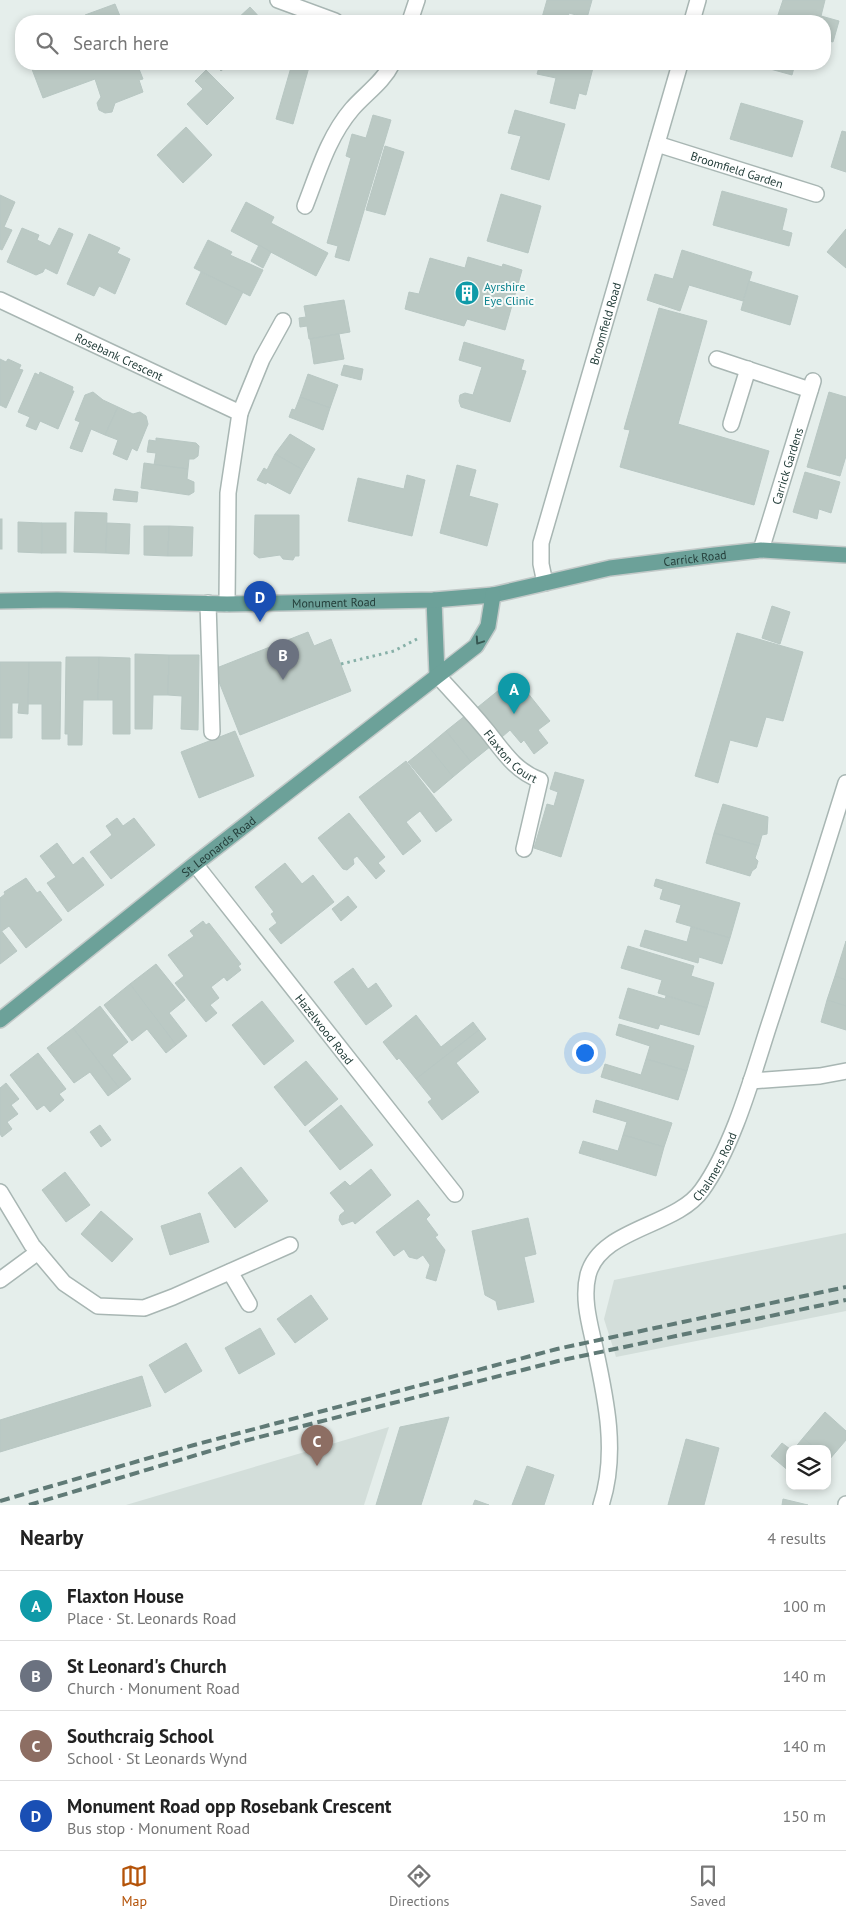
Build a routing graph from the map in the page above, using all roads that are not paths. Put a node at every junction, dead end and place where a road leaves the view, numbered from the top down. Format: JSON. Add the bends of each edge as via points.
{"nodes":[{"id":1,"x":278,"y":0,"type":"edge"},
{"id":2,"x":417,"y":0,"type":"edge"},
{"id":3,"x":698,"y":0,"type":"edge"},
{"id":4,"x":319,"y":15,"type":"edge"},
{"id":5,"x":412,"y":15,"type":"edge"},
{"id":6,"x":694,"y":15,"type":"edge"},
{"id":7,"x":388,"y":70,"type":"edge"},
{"id":8,"x":678,"y":70,"type":"edge"},
{"id":9,"x":657,"y":144,"type":"junction"},
{"id":10,"x":816,"y":194,"type":"dead end"},
{"id":11,"x":305,"y":206,"type":"dead end"},
{"id":12,"x":0,"y":300,"type":"edge"},
{"id":13,"x":282,"y":321,"type":"dead end"},
{"id":14,"x":717,"y":359,"type":"dead end"},
{"id":15,"x":748,"y":369,"type":"junction"},
{"id":16,"x":240,"y":413,"type":"junction"},
{"id":17,"x":730,"y":424,"type":"dead end"},
{"id":18,"x":761,"y":550,"type":"junction"},
{"id":19,"x":846,"y":555,"type":"edge"},
{"id":20,"x":545,"y":583,"type":"junction"},
{"id":21,"x":493,"y":595,"type":"junction"},
{"id":22,"x":434,"y":600,"type":"junction"},
{"id":23,"x":0,"y":601,"type":"edge"},
{"id":24,"x":208,"y":604,"type":"junction"},
{"id":25,"x":227,"y":604,"type":"junction"},
{"id":26,"x":437,"y":676,"type":"junction"},
{"id":27,"x":212,"y":732,"type":"dead end"},
{"id":28,"x":846,"y":783,"type":"edge"},
{"id":29,"x":840,"y":824,"type":"edge"},
{"id":30,"x":524,"y":849,"type":"dead end"},
{"id":31,"x":195,"y":864,"type":"junction"},
{"id":32,"x":0,"y":1020,"type":"edge"},
{"id":33,"x":846,"y":1070,"type":"edge"},
{"id":34,"x":751,"y":1081,"type":"junction"},
{"id":35,"x":0,"y":1192,"type":"edge"},
{"id":36,"x":455,"y":1194,"type":"dead end"},
{"id":37,"x":290,"y":1245,"type":"dead end"},
{"id":38,"x":38,"y":1252,"type":"junction"},
{"id":39,"x":230,"y":1272,"type":"junction"},
{"id":40,"x":0,"y":1280,"type":"edge"},
{"id":41,"x":249,"y":1304,"type":"dead end"},
{"id":42,"x":601,"y":1505,"type":"edge"}],
"edges":[{"from":1,"to":4,"type":"street"},
{"from":2,"to":5,"type":"street"},
{"from":3,"to":6,"type":"street"},
{"from":7,"to":11,"type":"street","via":[[352,109],[328,146]]},
{"from":8,"to":9,"type":"street","name":"Broomfield Road"},
{"from":9,"to":10,"type":"street","name":"Broomfield Garden"},
{"from":9,"to":20,"type":"street","name":"Broomfield Road","via":[[541,543]]},
{"from":12,"to":16,"type":"street","name":"Rosebank Crescent"},
{"from":13,"to":16,"type":"street"},
{"from":14,"to":15,"type":"street"},
{"from":15,"to":17,"type":"street"},
{"from":15,"to":18,"type":"street","name":"Carrick Gardens","via":[[812,386]]},
{"from":16,"to":25,"type":"street","via":[[228,493]]},
{"from":18,"to":19,"type":"main road","name":"Carrick Road"},
{"from":18,"to":20,"type":"main road","name":"Carrick Road","via":[[610,568]]},
{"from":20,"to":21,"type":"main road","name":"Monument Road"},
{"from":21,"to":22,"type":"main road","name":"Monument Road"},
{"from":21,"to":26,"type":"main road","name":"St. Leonards Road","one_way":true,"via":[[488,626],[476,646]]},
{"from":22,"to":25,"type":"main road","name":"Monument Road"},
{"from":22,"to":26,"type":"main road"},
{"from":23,"to":24,"type":"main road","name":"Monument Road"},
{"from":24,"to":25,"type":"main road","name":"Monument Road"},
{"from":24,"to":27,"type":"street"},
{"from":26,"to":30,"type":"street","name":"Flaxton Court","via":[[508,758],[526,775],[540,780]]},
{"from":26,"to":31,"type":"main road","name":"St. Leonards Road"},
{"from":28,"to":29,"type":"street","name":"Chalmers Road"},
{"from":29,"to":34,"type":"street","name":"Chalmers Road"},
{"from":31,"to":32,"type":"main road","name":"St. Leonards Road"},
{"from":31,"to":36,"type":"street","name":"Hazelwood Road"},
{"from":33,"to":34,"type":"street","via":[[820,1076]]},
{"from":34,"to":42,"type":"street","name":"Chalmers Road","via":[[718,1165],[701,1192],[674,1212],[602,1251],[588,1275],[586,1308],[605,1398],[610,1444]]},
{"from":35,"to":38,"type":"street"},
{"from":37,"to":39,"type":"street"},
{"from":38,"to":39,"type":"street","via":[[64,1283],[98,1306],[144,1308]]},
{"from":38,"to":40,"type":"street"},
{"from":39,"to":41,"type":"street"}]}
